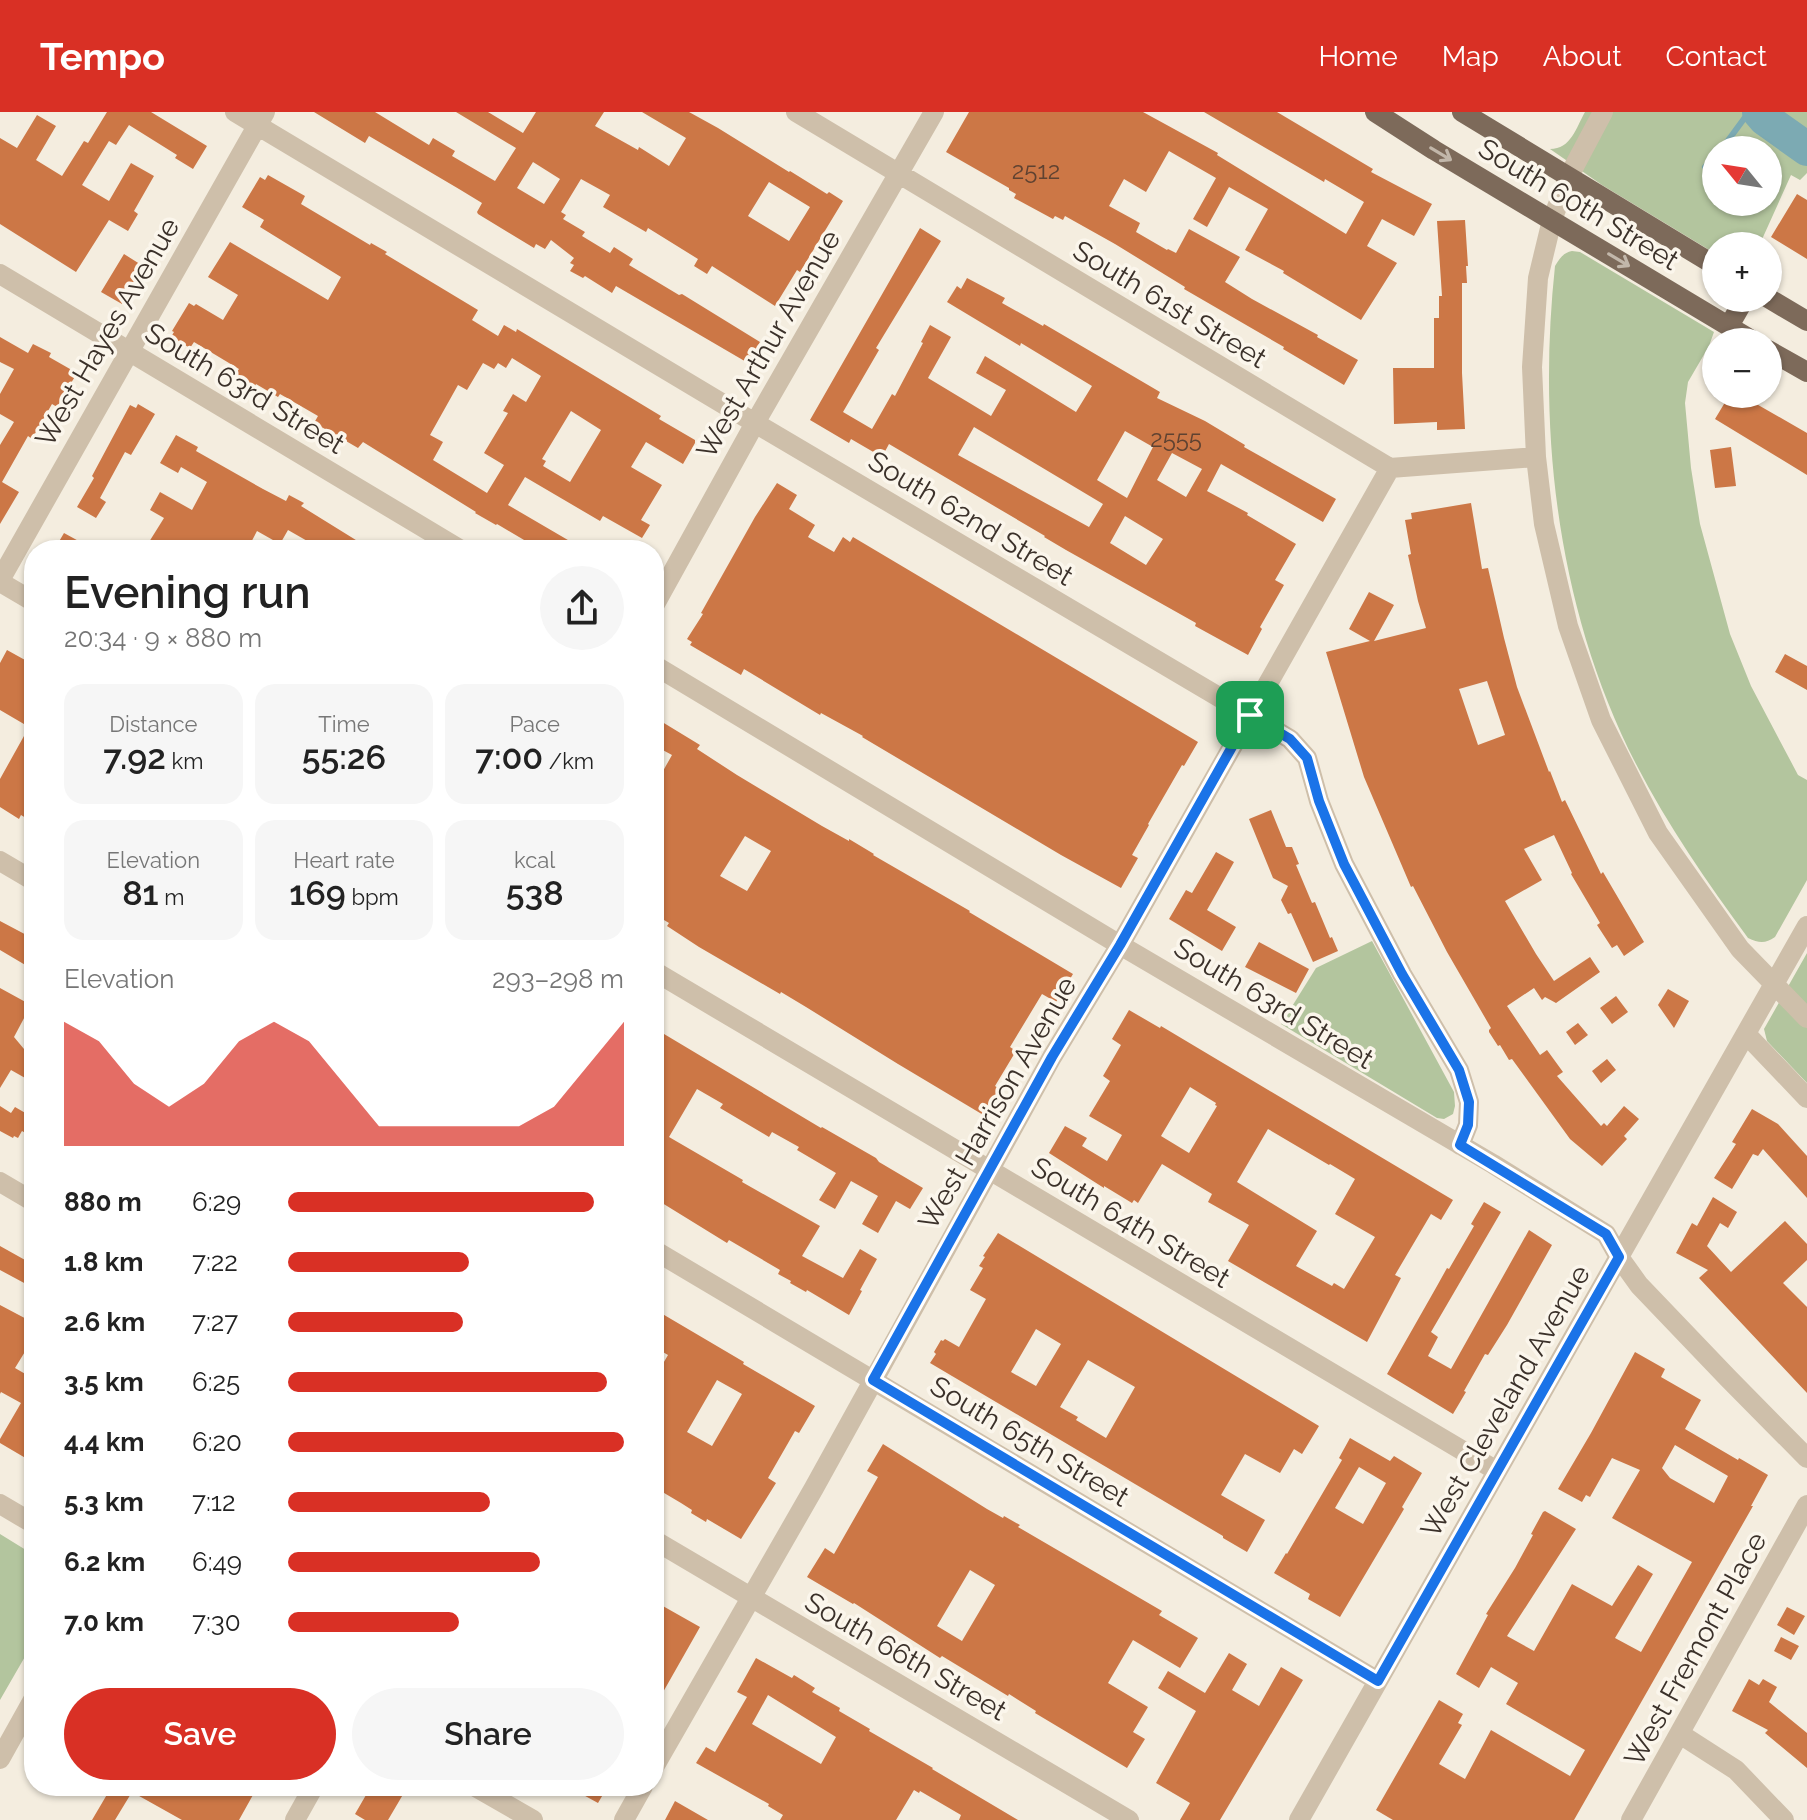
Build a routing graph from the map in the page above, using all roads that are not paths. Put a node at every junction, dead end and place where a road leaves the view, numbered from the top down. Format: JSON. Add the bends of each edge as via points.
{"nodes":[{"id":1,"x":235,"y":112,"type":"edge"},
{"id":2,"x":796,"y":112,"type":"edge"},
{"id":3,"x":934,"y":112,"type":"edge"},
{"id":4,"x":1375,"y":112,"type":"edge"},
{"id":5,"x":1462,"y":112,"type":"edge"},
{"id":6,"x":1603,"y":112,"type":"edge"},
{"id":7,"x":261,"y":119,"type":"edge"},
{"id":8,"x":898,"y":173,"type":"junction"},
{"id":9,"x":1569,"y":176,"type":"junction"},
{"id":10,"x":1552,"y":220,"type":"junction"},
{"id":11,"x":1702,"y":257,"type":"edge"},
{"id":12,"x":0,"y":274,"type":"edge"},
{"id":13,"x":1782,"y":306,"type":"edge"},
{"id":14,"x":1737,"y":312,"type":"edge"},
{"id":15,"x":1807,"y":321,"type":"edge"},
{"id":16,"x":1729,"y":326,"type":"junction"},
{"id":17,"x":1732,"y":328,"type":"edge"},
{"id":18,"x":129,"y":352,"type":"junction"},
{"id":19,"x":1782,"y":358,"type":"edge"},
{"id":20,"x":1807,"y":372,"type":"edge"},
{"id":21,"x":755,"y":423,"type":"junction"},
{"id":22,"x":1536,"y":457,"type":"junction"},
{"id":23,"x":1390,"y":468,"type":"junction"},
{"id":24,"x":444,"y":540,"type":"edge"},
{"id":25,"x":0,"y":581,"type":"edge"},
{"id":26,"x":664,"y":588,"type":"edge"},
{"id":27,"x":24,"y":596,"type":"edge"},
{"id":28,"x":664,"y":671,"type":"edge"},
{"id":29,"x":1250,"y":715,"type":"junction"},
{"id":30,"x":0,"y":861,"type":"edge"},
{"id":31,"x":24,"y":875,"type":"edge"},
{"id":32,"x":1807,"y":926,"type":"edge"},
{"id":33,"x":1120,"y":945,"type":"junction"},
{"id":34,"x":664,"y":977,"type":"edge"},
{"id":35,"x":1775,"y":985,"type":"junction"},
{"id":36,"x":1807,"y":1018,"type":"edge"},
{"id":37,"x":1746,"y":1034,"type":"junction"},
{"id":38,"x":1807,"y":1098,"type":"edge"},
{"id":39,"x":1460,"y":1145,"type":"junction"},
{"id":40,"x":990,"y":1171,"type":"junction"},
{"id":41,"x":0,"y":1182,"type":"edge"},
{"id":42,"x":24,"y":1196,"type":"edge"},
{"id":43,"x":664,"y":1256,"type":"edge"},
{"id":44,"x":1619,"y":1257,"type":"junction"},
{"id":45,"x":873,"y":1380,"type":"junction"},
{"id":46,"x":1807,"y":1458,"type":"edge"},
{"id":47,"x":1497,"y":1471,"type":"junction"},
{"id":48,"x":0,"y":1504,"type":"edge"},
{"id":49,"x":1807,"y":1505,"type":"edge"},
{"id":50,"x":24,"y":1518,"type":"edge"},
{"id":51,"x":664,"y":1546,"type":"edge"},
{"id":52,"x":751,"y":1598,"type":"junction"},
{"id":53,"x":1378,"y":1681,"type":"junction"},
{"id":54,"x":24,"y":1716,"type":"edge"},
{"id":55,"x":1680,"y":1734,"type":"junction"},
{"id":56,"x":664,"y":1750,"type":"edge"},
{"id":57,"x":0,"y":1759,"type":"edge"},
{"id":58,"x":308,"y":1796,"type":"edge"},
{"id":59,"x":491,"y":1796,"type":"edge"},
{"id":60,"x":637,"y":1796,"type":"edge"},
{"id":61,"x":295,"y":1820,"type":"edge"},
{"id":62,"x":533,"y":1820,"type":"edge"},
{"id":63,"x":624,"y":1820,"type":"edge"},
{"id":64,"x":1129,"y":1820,"type":"edge"},
{"id":65,"x":1299,"y":1820,"type":"edge"},
{"id":66,"x":1631,"y":1820,"type":"edge"},
{"id":67,"x":1784,"y":1820,"type":"edge"}],
"edges":[{"from":1,"to":7,"type":"street","name":"South 62nd Street"},
{"from":2,"to":8,"type":"street","name":"South 61st Street"},
{"from":3,"to":8,"type":"street","name":"West Arthur Avenue"},
{"from":4,"to":10,"type":"main road","name":"South 60th Street","one_way":true},
{"from":5,"to":9,"type":"main road","name":"South 60th Street"},
{"from":6,"to":9,"type":"street"},
{"from":7,"to":18,"type":"street","name":"West Hayes Avenue"},
{"from":7,"to":21,"type":"street","name":"South 62nd Street"},
{"from":8,"to":21,"type":"street","name":"West Arthur Avenue"},
{"from":8,"to":23,"type":"street","name":"South 61st Street"},
{"from":9,"to":10,"type":"street"},
{"from":9,"to":11,"type":"main road","name":"South 60th Street"},
{"from":10,"to":16,"type":"main road","name":"South 60th Street","one_way":true},
{"from":10,"to":22,"type":"street","via":[[1538,278],[1532,367]]},
{"from":12,"to":18,"type":"street","name":"South 63rd Street"},
{"from":13,"to":15,"type":"main road"},
{"from":14,"to":16,"type":"main road"},
{"from":16,"to":17,"type":"main road","name":"South 60th Street"},
{"from":18,"to":24,"type":"street","name":"South 63rd Street"},
{"from":18,"to":25,"type":"street","name":"West Hayes Avenue"},
{"from":19,"to":20,"type":"main road"},
{"from":21,"to":26,"type":"street","name":"West Arthur Avenue"},
{"from":21,"to":29,"type":"street","name":"South 62nd Street"},
{"from":22,"to":23,"type":"street"},
{"from":22,"to":35,"type":"street","via":[[1544,524],[1568,626],[1601,720],[1658,833],[1740,949]]},
{"from":23,"to":29,"type":"street","name":"West Harrison Avenue"},
{"from":25,"to":27,"type":"street"},
{"from":28,"to":33,"type":"street","name":"South 63rd Street"},
{"from":29,"to":33,"type":"street","name":"West Harrison Avenue"},
{"from":29,"to":39,"type":"street","name":"South 62nd Street","via":[[1290,739],[1307,758],[1344,864],[1459,1070],[1469,1102]]},
{"from":30,"to":31,"type":"street"},
{"from":32,"to":35,"type":"street","name":"West Cleveland Avenue"},
{"from":33,"to":39,"type":"street","name":"South 63rd Street"},
{"from":33,"to":40,"type":"street","name":"West Harrison Avenue"},
{"from":34,"to":40,"type":"street","name":"South 64th Street"},
{"from":35,"to":36,"type":"street"},
{"from":35,"to":37,"type":"street","name":"West Cleveland Avenue"},
{"from":37,"to":38,"type":"street"},
{"from":37,"to":44,"type":"street","name":"West Cleveland Avenue"},
{"from":39,"to":44,"type":"street","name":"South 63rd Street","via":[[1606,1234]]},
{"from":40,"to":45,"type":"street","name":"West Harrison Avenue"},
{"from":40,"to":47,"type":"street","name":"South 64th Street"},
{"from":41,"to":42,"type":"street"},
{"from":43,"to":45,"type":"street","name":"South 65th Street"},
{"from":44,"to":46,"type":"street","name":"South 63rd Street","via":[[1639,1285]]},
{"from":44,"to":47,"type":"street","name":"West Cleveland Avenue"},
{"from":45,"to":52,"type":"street","name":"West Harrison Avenue"},
{"from":45,"to":53,"type":"street","name":"South 65th Street"},
{"from":47,"to":53,"type":"street","name":"West Cleveland Avenue"},
{"from":48,"to":50,"type":"street"},
{"from":49,"to":55,"type":"street","name":"West Fremont Place"},
{"from":51,"to":52,"type":"street","name":"South 66th Street"},
{"from":52,"to":56,"type":"street","name":"West Harrison Avenue"},
{"from":52,"to":64,"type":"street","name":"South 66th Street"},
{"from":53,"to":65,"type":"street","name":"West Cleveland Avenue"},
{"from":54,"to":57,"type":"street"},
{"from":55,"to":66,"type":"street","name":"West Fremont Place"},
{"from":55,"to":67,"type":"street","via":[[1736,1770]]},
{"from":58,"to":61,"type":"street"},
{"from":59,"to":62,"type":"street"},
{"from":60,"to":63,"type":"street"}]}
